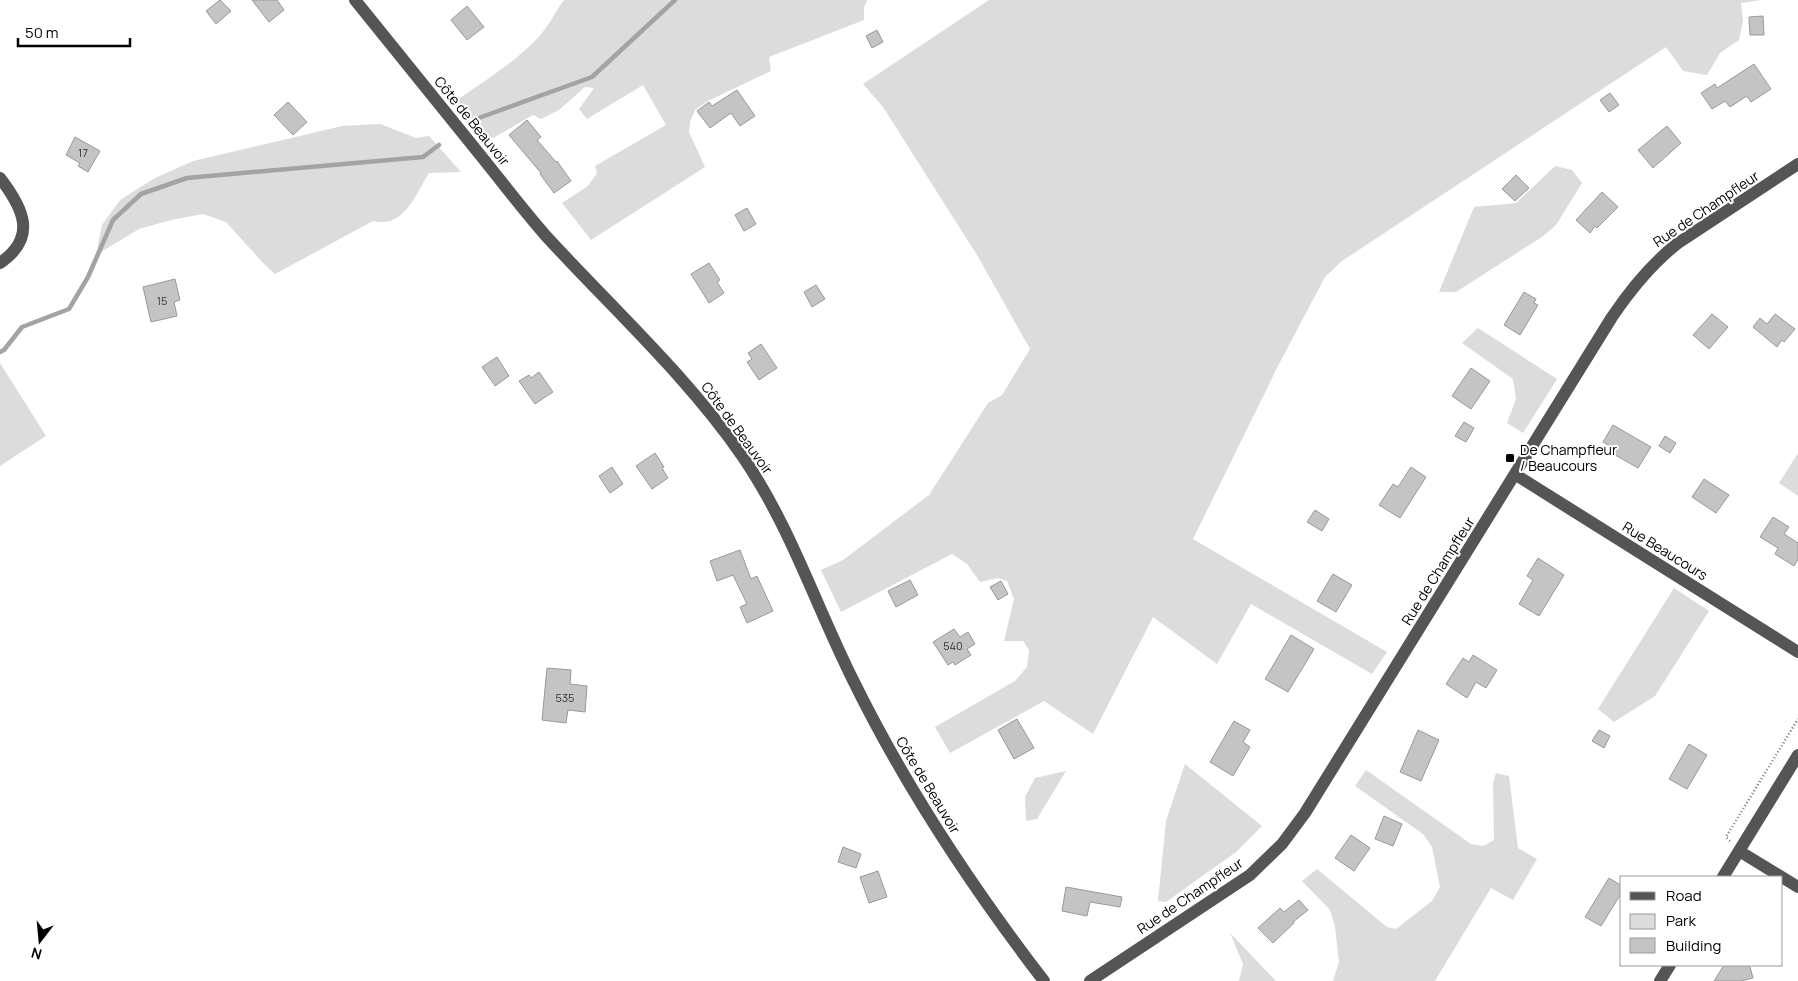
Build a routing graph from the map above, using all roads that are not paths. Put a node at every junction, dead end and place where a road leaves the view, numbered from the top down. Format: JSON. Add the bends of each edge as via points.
{"nodes":[{"id":1,"x":355,"y":0,"type":"edge"},
{"id":2,"x":1798,"y":164,"type":"edge"},
{"id":3,"x":0,"y":178,"type":"edge"},
{"id":4,"x":0,"y":263,"type":"edge"},
{"id":5,"x":1516,"y":475,"type":"junction"},
{"id":6,"x":1798,"y":652,"type":"edge"},
{"id":7,"x":1798,"y":755,"type":"edge"},
{"id":8,"x":1739,"y":851,"type":"junction"},
{"id":9,"x":1724,"y":876,"type":"edge"},
{"id":10,"x":1779,"y":876,"type":"edge"},
{"id":11,"x":1783,"y":879,"type":"edge"},
{"id":12,"x":1798,"y":888,"type":"edge"},
{"id":13,"x":1669,"y":966,"type":"edge"},
{"id":14,"x":1044,"y":981,"type":"edge"},
{"id":15,"x":1090,"y":981,"type":"edge"},
{"id":16,"x":1660,"y":981,"type":"edge"}],
"edges":[{"from":1,"to":14,"type":"street","name":"Côte de Beauvoir","via":[[542,232],[691,390],[743,457],[786,532],[852,678],[906,782],[971,883]]},
{"from":2,"to":5,"type":"street","name":"Rue de Champfleur","via":[[1678,243],[1654,264],[1612,317]]},
{"from":3,"to":4,"type":"street","via":[[15,197],[24,229],[18,245]]},
{"from":5,"to":6,"type":"street","name":"Rue Beaucours"},
{"from":5,"to":15,"type":"street","name":"Rue de Champfleur","via":[[1305,814],[1282,844],[1250,875]]},
{"from":7,"to":8,"type":"street"},
{"from":8,"to":9,"type":"street"},
{"from":8,"to":10,"type":"street"},
{"from":11,"to":12,"type":"street"},
{"from":13,"to":16,"type":"street"}]}
